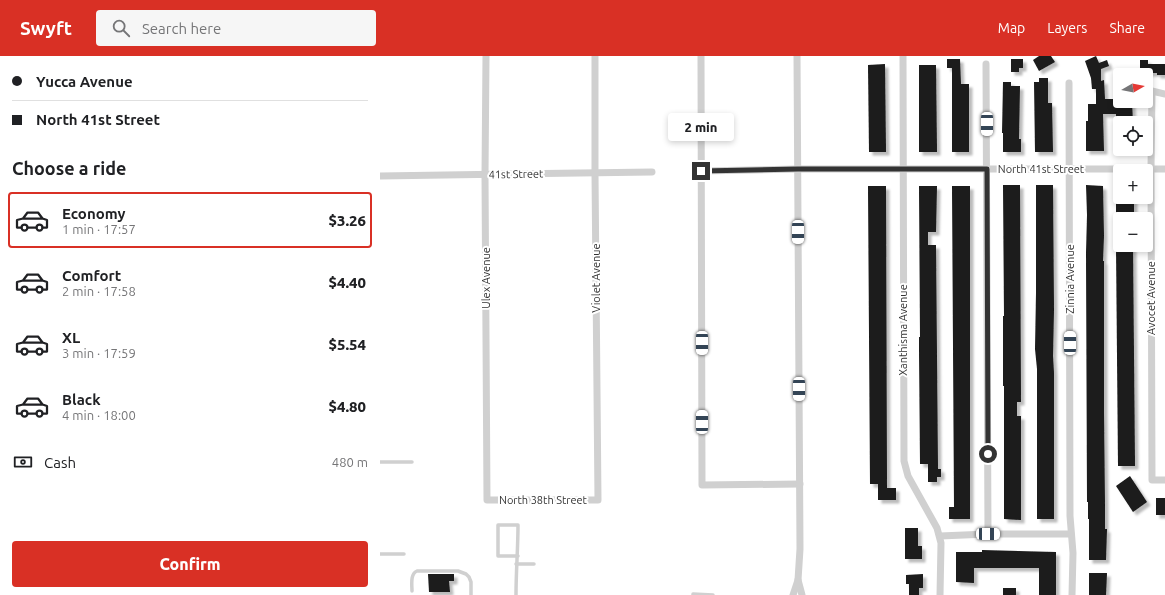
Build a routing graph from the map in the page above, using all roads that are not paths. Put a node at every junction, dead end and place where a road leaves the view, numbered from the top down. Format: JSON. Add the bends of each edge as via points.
{"nodes":[{"id":1,"x":486,"y":56,"type":"edge"},
{"id":2,"x":595,"y":56,"type":"edge"},
{"id":3,"x":701,"y":56,"type":"edge"},
{"id":4,"x":797,"y":56,"type":"edge"},
{"id":5,"x":903,"y":56,"type":"edge"},
{"id":6,"x":986,"y":64,"type":"dead end"},
{"id":7,"x":1069,"y":83,"type":"dead end"},
{"id":8,"x":1165,"y":94,"type":"edge"},
{"id":9,"x":1151,"y":164,"type":"edge"},
{"id":10,"x":798,"y":169,"type":"junction"},
{"id":11,"x":902,"y":169,"type":"junction"},
{"id":12,"x":987,"y":169,"type":"junction"},
{"id":13,"x":1113,"y":169,"type":"edge"},
{"id":14,"x":1153,"y":169,"type":"edge"},
{"id":15,"x":1165,"y":169,"type":"edge"},
{"id":16,"x":1069,"y":170,"type":"junction"},
{"id":17,"x":701,"y":171,"type":"junction"},
{"id":18,"x":652,"y":172,"type":"dead end"},
{"id":19,"x":595,"y":173,"type":"junction"},
{"id":20,"x":485,"y":175,"type":"junction"},
{"id":21,"x":380,"y":176,"type":"edge"},
{"id":22,"x":1151,"y":204,"type":"edge"},
{"id":23,"x":380,"y":462,"type":"edge"},
{"id":24,"x":412,"y":462,"type":"dead end"},
{"id":25,"x":1165,"y":480,"type":"edge"},
{"id":26,"x":800,"y":484,"type":"junction"},
{"id":27,"x":487,"y":500,"type":"joint"},
{"id":28,"x":598,"y":500,"type":"joint"},
{"id":29,"x":988,"y":534,"type":"junction"},
{"id":30,"x":1071,"y":534,"type":"junction"},
{"id":31,"x":940,"y":536,"type":"junction"},
{"id":32,"x":380,"y":554,"type":"edge"},
{"id":33,"x":404,"y":554,"type":"dead end"},
{"id":34,"x":518,"y":556,"type":"junction"},
{"id":35,"x":516,"y":564,"type":"junction"},
{"id":36,"x":534,"y":564,"type":"dead end"},
{"id":37,"x":798,"y":580,"type":"junction"},
{"id":38,"x":412,"y":591,"type":"dead end"},
{"id":39,"x":471,"y":595,"type":"edge"},
{"id":40,"x":516,"y":595,"type":"edge"},
{"id":41,"x":693,"y":595,"type":"edge"},
{"id":42,"x":713,"y":595,"type":"edge"},
{"id":43,"x":792,"y":595,"type":"edge"},
{"id":44,"x":802,"y":595,"type":"edge"},
{"id":45,"x":940,"y":595,"type":"edge"},
{"id":46,"x":1072,"y":595,"type":"edge"}],
"edges":[{"from":1,"to":20,"type":"street","name":"Ulex Avenue"},
{"from":2,"to":19,"type":"street","name":"Violet Avenue"},
{"from":3,"to":17,"type":"street"},
{"from":4,"to":10,"type":"street"},
{"from":5,"to":11,"type":"street","name":"Xanthisma Avenue"},
{"from":6,"to":12,"type":"street"},
{"from":7,"to":16,"type":"street","name":"Zinnia Avenue"},
{"from":8,"to":9,"type":"street","name":"Avocet Avenue","via":[[1152,91]]},
{"from":10,"to":11,"type":"street","name":"North 41st Street"},
{"from":10,"to":17,"type":"street","name":"North 41st Street"},
{"from":10,"to":26,"type":"street"},
{"from":11,"to":12,"type":"street","name":"North 41st Street"},
{"from":11,"to":31,"type":"street","name":"Xanthisma Avenue","via":[[904,461],[908,476]]},
{"from":12,"to":16,"type":"street","name":"North 41st Street"},
{"from":12,"to":29,"type":"street"},
{"from":13,"to":16,"type":"street","name":"North 41st Street"},
{"from":14,"to":15,"type":"street","name":"North 41st Street"},
{"from":16,"to":30,"type":"street","name":"Zinnia Avenue"},
{"from":17,"to":26,"type":"street","via":[[702,485]]},
{"from":18,"to":19,"type":"street","name":"41st Street"},
{"from":19,"to":20,"type":"street","name":"41st Street"},
{"from":19,"to":28,"type":"street","name":"Violet Avenue"},
{"from":20,"to":21,"type":"street","name":"41st Street"},
{"from":20,"to":27,"type":"street","name":"Ulex Avenue"},
{"from":22,"to":25,"type":"street","name":"Avocet Avenue","via":[[1152,480]]},
{"from":23,"to":24,"type":"lane"},
{"from":26,"to":37,"type":"street"},
{"from":27,"to":28,"type":"street","name":"North 38th Street"},
{"from":29,"to":30,"type":"street"},
{"from":29,"to":31,"type":"street"},
{"from":30,"to":46,"type":"street","name":"Zinnia Avenue"},
{"from":31,"to":45,"type":"street","name":"Xanthisma Avenue"},
{"from":32,"to":33,"type":"lane"},
{"from":34,"to":34,"type":"lane","via":[[518,525],[498,525],[498,556]]},
{"from":34,"to":35,"type":"lane"},
{"from":35,"to":36,"type":"lane"},
{"from":35,"to":40,"type":"lane"},
{"from":37,"to":43,"type":"street"},
{"from":37,"to":44,"type":"street"},
{"from":38,"to":39,"type":"lane","via":[[414,572],[458,572],[469,577]]},
{"from":41,"to":42,"type":"lane"}]}
